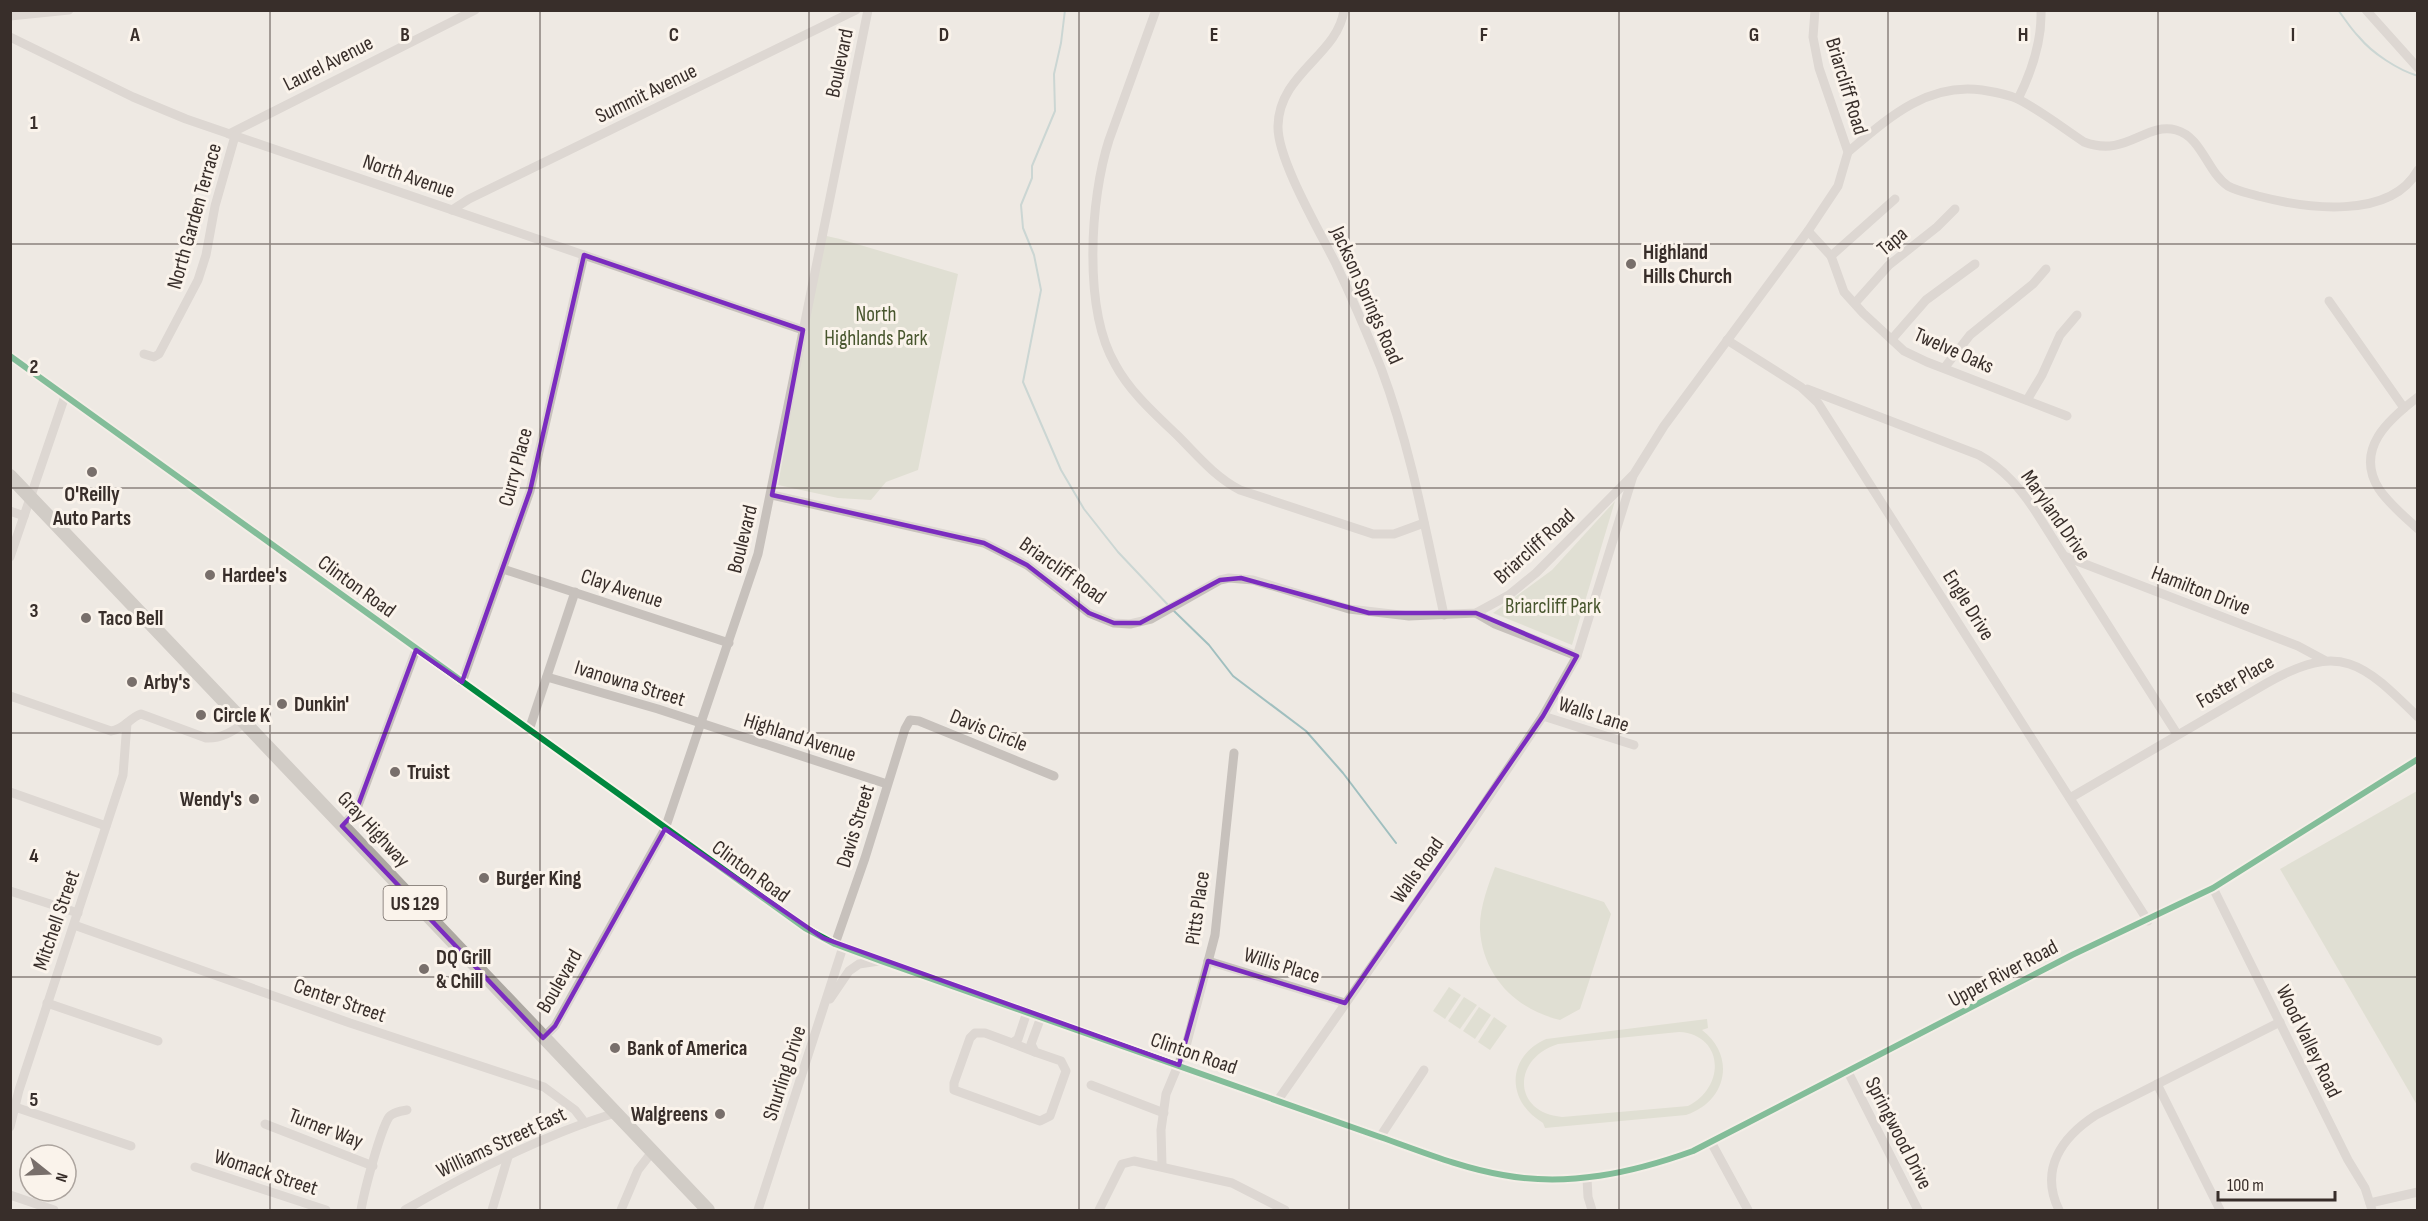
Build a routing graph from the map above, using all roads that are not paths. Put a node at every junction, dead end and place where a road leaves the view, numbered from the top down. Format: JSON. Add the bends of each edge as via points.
{"nodes":[{"id":1,"x":69,"y":10,"type":"edge"},
{"id":2,"x":475,"y":10,"type":"edge"},
{"id":3,"x":856,"y":10,"type":"edge"},
{"id":4,"x":868,"y":10,"type":"edge"},
{"id":5,"x":1156,"y":10,"type":"edge"},
{"id":6,"x":1344,"y":10,"type":"edge"},
{"id":7,"x":1815,"y":10,"type":"edge"},
{"id":8,"x":2041,"y":10,"type":"edge"},
{"id":9,"x":2366,"y":10,"type":"edge"},
{"id":10,"x":10,"y":16,"type":"edge"},
{"id":11,"x":10,"y":37,"type":"edge"},
{"id":12,"x":2418,"y":68,"type":"edge"},
{"id":13,"x":2019,"y":99,"type":"junction"},
{"id":14,"x":232,"y":135,"type":"junction"},
{"id":15,"x":1848,"y":152,"type":"junction"},
{"id":16,"x":2418,"y":170,"type":"edge"},
{"id":17,"x":1895,"y":199,"type":"dead end"},
{"id":18,"x":1955,"y":209,"type":"dead end"},
{"id":19,"x":452,"y":210,"type":"junction"},
{"id":20,"x":1808,"y":231,"type":"junction"},
{"id":21,"x":584,"y":255,"type":"junction"},
{"id":22,"x":1831,"y":256,"type":"junction"},
{"id":23,"x":1975,"y":264,"type":"dead end"},
{"id":24,"x":2046,"y":269,"type":"dead end"},
{"id":25,"x":2329,"y":302,"type":"dead end"},
{"id":26,"x":1855,"y":303,"type":"junction"},
{"id":27,"x":2077,"y":315,"type":"dead end"},
{"id":28,"x":803,"y":330,"type":"junction"},
{"id":29,"x":1892,"y":339,"type":"junction"},
{"id":30,"x":1727,"y":340,"type":"junction"},
{"id":31,"x":144,"y":354,"type":"dead end"},
{"id":32,"x":10,"y":356,"type":"edge"},
{"id":33,"x":1945,"y":367,"type":"junction"},
{"id":34,"x":1801,"y":387,"type":"junction"},
{"id":35,"x":65,"y":396,"type":"junction"},
{"id":36,"x":2418,"y":397,"type":"edge"},
{"id":37,"x":2027,"y":400,"type":"junction"},
{"id":38,"x":2404,"y":408,"type":"junction"},
{"id":39,"x":2067,"y":416,"type":"dead end"},
{"id":40,"x":1634,"y":474,"type":"junction"},
{"id":41,"x":10,"y":476,"type":"edge"},
{"id":42,"x":772,"y":495,"type":"junction"},
{"id":43,"x":31,"y":498,"type":"junction"},
{"id":44,"x":10,"y":511,"type":"edge"},
{"id":45,"x":24,"y":516,"type":"junction"},
{"id":46,"x":1424,"y":523,"type":"junction"},
{"id":47,"x":2418,"y":529,"type":"edge"},
{"id":48,"x":2064,"y":556,"type":"junction"},
{"id":49,"x":10,"y":557,"type":"edge"},
{"id":50,"x":503,"y":569,"type":"junction"},
{"id":51,"x":575,"y":592,"type":"junction"},
{"id":52,"x":1476,"y":614,"type":"junction"},
{"id":53,"x":1444,"y":615,"type":"junction"},
{"id":54,"x":729,"y":643,"type":"junction"},
{"id":55,"x":416,"y":650,"type":"junction"},
{"id":56,"x":1577,"y":656,"type":"junction"},
{"id":57,"x":2324,"y":660,"type":"junction"},
{"id":58,"x":547,"y":677,"type":"junction"},
{"id":59,"x":462,"y":682,"type":"junction"},
{"id":60,"x":10,"y":696,"type":"edge"},
{"id":61,"x":1543,"y":716,"type":"junction"},
{"id":62,"x":2418,"y":717,"type":"edge"},
{"id":63,"x":910,"y":720,"type":"joint"},
{"id":64,"x":127,"y":723,"type":"junction"},
{"id":65,"x":245,"y":723,"type":"junction"},
{"id":66,"x":702,"y":724,"type":"junction"},
{"id":67,"x":529,"y":730,"type":"junction"},
{"id":68,"x":2177,"y":734,"type":"junction"},
{"id":69,"x":1634,"y":745,"type":"dead end"},
{"id":70,"x":1234,"y":753,"type":"dead end"},
{"id":71,"x":2418,"y":759,"type":"edge"},
{"id":72,"x":1054,"y":776,"type":"dead end"},
{"id":73,"x":887,"y":784,"type":"junction"},
{"id":74,"x":10,"y":792,"type":"edge"},
{"id":75,"x":2070,"y":798,"type":"junction"},
{"id":76,"x":106,"y":826,"type":"junction"},
{"id":77,"x":342,"y":826,"type":"junction"},
{"id":78,"x":665,"y":829,"type":"junction"},
{"id":79,"x":2214,"y":888,"type":"junction"},
{"id":80,"x":10,"y":891,"type":"edge"},
{"id":81,"x":78,"y":913,"type":"junction"},
{"id":82,"x":2148,"y":921,"type":"junction"},
{"id":83,"x":74,"y":925,"type":"junction"},
{"id":84,"x":839,"y":945,"type":"junction"},
{"id":85,"x":881,"y":961,"type":"junction"},
{"id":86,"x":1208,"y":961,"type":"junction"},
{"id":87,"x":1345,"y":1003,"type":"junction"},
{"id":88,"x":46,"y":1004,"type":"junction"},
{"id":89,"x":823,"y":1009,"type":"junction"},
{"id":90,"x":1027,"y":1012,"type":"junction"},
{"id":91,"x":1041,"y":1017,"type":"junction"},
{"id":92,"x":2280,"y":1022,"type":"junction"},
{"id":93,"x":543,"y":1038,"type":"junction"},
{"id":94,"x":158,"y":1041,"type":"dead end"},
{"id":95,"x":1012,"y":1043,"type":"junction"},
{"id":96,"x":1035,"y":1052,"type":"junction"},
{"id":97,"x":1179,"y":1065,"type":"junction"},
{"id":98,"x":1424,"y":1070,"type":"dead end"},
{"id":99,"x":1848,"y":1072,"type":"junction"},
{"id":100,"x":2157,"y":1084,"type":"junction"},
{"id":101,"x":1091,"y":1085,"type":"dead end"},
{"id":102,"x":15,"y":1088,"type":"edge"},
{"id":103,"x":1278,"y":1100,"type":"junction"},
{"id":104,"x":15,"y":1107,"type":"junction"},
{"id":105,"x":407,"y":1110,"type":"dead end"},
{"id":106,"x":615,"y":1113,"type":"junction"},
{"id":107,"x":1164,"y":1113,"type":"junction"},
{"id":108,"x":585,"y":1123,"type":"junction"},
{"id":109,"x":265,"y":1124,"type":"dead end"},
{"id":110,"x":10,"y":1127,"type":"edge"},
{"id":111,"x":1380,"y":1137,"type":"junction"},
{"id":112,"x":1711,"y":1142,"type":"junction"},
{"id":113,"x":131,"y":1146,"type":"dead end"},
{"id":114,"x":652,"y":1152,"type":"junction"},
{"id":115,"x":508,"y":1157,"type":"junction"},
{"id":116,"x":1162,"y":1165,"type":"junction"},
{"id":117,"x":373,"y":1166,"type":"junction"},
{"id":118,"x":195,"y":1167,"type":"dead end"},
{"id":119,"x":1587,"y":1179,"type":"junction"},
{"id":120,"x":2418,"y":1192,"type":"edge"},
{"id":121,"x":10,"y":1195,"type":"edge"},
{"id":122,"x":2371,"y":1207,"type":"edge"},
{"id":123,"x":54,"y":1210,"type":"edge"},
{"id":124,"x":326,"y":1210,"type":"edge"},
{"id":125,"x":361,"y":1210,"type":"edge"},
{"id":126,"x":405,"y":1210,"type":"edge"},
{"id":127,"x":492,"y":1210,"type":"edge"},
{"id":128,"x":621,"y":1210,"type":"edge"},
{"id":129,"x":707,"y":1210,"type":"edge"},
{"id":130,"x":758,"y":1210,"type":"edge"},
{"id":131,"x":1099,"y":1210,"type":"edge"},
{"id":132,"x":1285,"y":1210,"type":"edge"},
{"id":133,"x":1592,"y":1210,"type":"edge"},
{"id":134,"x":1748,"y":1210,"type":"edge"},
{"id":135,"x":1918,"y":1210,"type":"edge"},
{"id":136,"x":2059,"y":1210,"type":"edge"},
{"id":137,"x":2220,"y":1210,"type":"edge"}],
"edges":[{"from":1,"to":10,"type":"street"},
{"from":2,"to":14,"type":"street","name":"Laurel Avenue"},
{"from":3,"to":19,"type":"street","name":"Summit Avenue"},
{"from":4,"to":28,"type":"street","name":"Boulevard"},
{"from":5,"to":46,"type":"street","via":[[1102,161],[1096,195],[1095,300],[1101,331],[1114,364],[1135,393],[1224,481],[1374,534],[1394,534]]},
{"from":6,"to":46,"type":"street","name":"Jackson Springs Road","via":[[1331,39],[1290,88],[1277,130],[1288,166],[1381,370],[1411,463]]},
{"from":7,"to":15,"type":"street","name":"Briarcliff Road","via":[[1812,37],[1819,68]]},
{"from":8,"to":13,"type":"street","via":[[2032,64]]},
{"from":9,"to":12,"type":"street"},
{"from":11,"to":14,"type":"street","name":"North Avenue","via":[[133,97]]},
{"from":13,"to":15,"type":"street","via":[[1976,89],[1930,96],[1895,113]]},
{"from":13,"to":16,"type":"street","via":[[2095,146],[2115,147],[2161,130],[2179,131],[2192,140],[2229,187],[2302,205],[2349,206],[2377,201],[2406,185]]},
{"from":14,"to":19,"type":"street","name":"North Avenue"},
{"from":14,"to":31,"type":"street","name":"North Garden Terrace","via":[[198,280],[159,354]]},
{"from":15,"to":20,"type":"street","name":"Briarcliff Road","via":[[1838,186]]},
{"from":17,"to":22,"type":"street"},
{"from":18,"to":26,"type":"street","name":"Tapa","via":[[1889,265]]},
{"from":19,"to":21,"type":"street","name":"North Avenue"},
{"from":20,"to":22,"type":"street","name":"Twelve Oaks"},
{"from":20,"to":30,"type":"street","name":"Briarcliff Road"},
{"from":21,"to":28,"type":"street","name":"North Avenue"},
{"from":21,"to":50,"type":"street","name":"Curry Place","via":[[530,491]]},
{"from":22,"to":26,"type":"street","name":"Twelve Oaks","via":[[1842,288]]},
{"from":23,"to":29,"type":"street","via":[[1926,300]]},
{"from":24,"to":33,"type":"street","via":[[1970,335]]},
{"from":25,"to":38,"type":"street"},
{"from":26,"to":29,"type":"street","name":"Twelve Oaks"},
{"from":27,"to":37,"type":"street","via":[[2060,335]]},
{"from":28,"to":42,"type":"street","name":"Boulevard"},
{"from":29,"to":33,"type":"street","name":"Twelve Oaks","via":[[1904,351]]},
{"from":30,"to":34,"type":"street","name":"Engle Drive"},
{"from":30,"to":40,"type":"street","name":"Briarcliff Road"},
{"from":32,"to":35,"type":"street","name":"Clinton Road"},
{"from":33,"to":37,"type":"street","name":"Twelve Oaks"},
{"from":34,"to":48,"type":"street","name":"Maryland Drive","via":[[1995,464],[2023,492]]},
{"from":34,"to":75,"type":"street","name":"Engle Drive","via":[[1818,403]]},
{"from":35,"to":43,"type":"street"},
{"from":35,"to":55,"type":"street","name":"Clinton Road"},
{"from":36,"to":38,"type":"street"},
{"from":37,"to":39,"type":"street","name":"Twelve Oaks"},
{"from":38,"to":47,"type":"street","via":[[2378,435],[2372,469],[2379,489]]},
{"from":40,"to":52,"type":"street","name":"Briarcliff Road","via":[[1529,580]]},
{"from":40,"to":56,"type":"street","name":"Walls Road"},
{"from":41,"to":43,"type":"highway","name":"Gray Highway","number":"US 129"},
{"from":42,"to":53,"type":"street","name":"Briarcliff Road","via":[[984,543],[1018,558],[1089,613],[1108,622],[1140,623],[1220,580],[1241,578],[1369,613]]},
{"from":42,"to":54,"type":"street","name":"Boulevard","via":[[758,554]]},
{"from":43,"to":45,"type":"street"},
{"from":43,"to":65,"type":"highway","name":"Gray Highway","number":"US 129"},
{"from":44,"to":45,"type":"street"},
{"from":45,"to":49,"type":"street"},
{"from":46,"to":53,"type":"street","name":"Jackson Springs Road"},
{"from":48,"to":57,"type":"street","name":"Hamilton Drive","via":[[2298,646]]},
{"from":48,"to":68,"type":"street","name":"Maryland Drive"},
{"from":50,"to":51,"type":"street","name":"Clay Avenue"},
{"from":50,"to":59,"type":"street","name":"Curry Place"},
{"from":51,"to":54,"type":"street","name":"Clay Avenue"},
{"from":51,"to":58,"type":"street"},
{"from":52,"to":53,"type":"street","name":"Briarcliff Road"},
{"from":52,"to":56,"type":"street"},
{"from":54,"to":66,"type":"street","name":"Boulevard"},
{"from":55,"to":59,"type":"street","name":"Clinton Road"},
{"from":55,"to":77,"type":"street","via":[[356,811]]},
{"from":56,"to":61,"type":"street","name":"Walls Road"},
{"from":57,"to":62,"type":"street","name":"Foster Place","via":[[2366,671]]},
{"from":57,"to":68,"type":"street","name":"Foster Place","via":[[2290,670]]},
{"from":58,"to":66,"type":"street","name":"Ivanowna Street"},
{"from":58,"to":67,"type":"street"},
{"from":59,"to":67,"type":"street","name":"Clinton Road"},
{"from":60,"to":64,"type":"street","via":[[111,731],[119,731]]},
{"from":61,"to":69,"type":"street","name":"Walls Lane"},
{"from":61,"to":87,"type":"street","name":"Walls Road"},
{"from":63,"to":72,"type":"street","name":"Davis Circle"},
{"from":63,"to":73,"type":"street","name":"Davis Street"},
{"from":64,"to":65,"type":"street","via":[[141,714],[214,739]]},
{"from":64,"to":76,"type":"street","name":"Mitchell Street","via":[[123,775]]},
{"from":65,"to":77,"type":"highway","name":"Gray Highway","number":"US 129"},
{"from":66,"to":73,"type":"street","name":"Highland Avenue"},
{"from":66,"to":78,"type":"street","name":"Boulevard"},
{"from":67,"to":78,"type":"street","name":"Clinton Road"},
{"from":68,"to":75,"type":"street","name":"Foster Place"},
{"from":70,"to":86,"type":"street","name":"Pitts Place","via":[[1215,935]]},
{"from":71,"to":79,"type":"street","name":"Upper River Road"},
{"from":73,"to":84,"type":"street","name":"Davis Street"},
{"from":74,"to":76,"type":"street"},
{"from":75,"to":82,"type":"street","name":"Engle Drive"},
{"from":76,"to":81,"type":"street","name":"Mitchell Street"},
{"from":77,"to":93,"type":"highway","name":"Gray Highway","number":"US 129"},
{"from":78,"to":84,"type":"street","name":"Clinton Road","via":[[795,922]]},
{"from":78,"to":93,"type":"street","name":"Boulevard","via":[[555,1026]]},
{"from":79,"to":82,"type":"street","name":"Upper River Road"},
{"from":79,"to":92,"type":"street","name":"Wood Valley Road"},
{"from":80,"to":81,"type":"street"},
{"from":81,"to":83,"type":"street","name":"Mitchell Street"},
{"from":82,"to":99,"type":"street","name":"Upper River Road","via":[[2072,955]]},
{"from":83,"to":88,"type":"street","name":"Mitchell Street"},
{"from":83,"to":108,"type":"street","name":"Center Street","via":[[339,1020],[544,1087],[575,1110]]},
{"from":84,"to":85,"type":"street","name":"Clinton Road"},
{"from":84,"to":89,"type":"street","name":"Shurling Drive"},
{"from":85,"to":89,"type":"street","via":[[859,964],[849,971]]},
{"from":85,"to":90,"type":"street","name":"Clinton Road"},
{"from":86,"to":87,"type":"street","name":"Willis Place"},
{"from":86,"to":97,"type":"street","name":"Pitts Place"},
{"from":87,"to":103,"type":"street","name":"Walls Road"},
{"from":88,"to":94,"type":"street"},
{"from":88,"to":102,"type":"street","name":"Mitchell Street"},
{"from":89,"to":130,"type":"street","name":"Shurling Drive"},
{"from":90,"to":91,"type":"street","name":"Clinton Road"},
{"from":90,"to":95,"type":"street","via":[[1018,1039]]},
{"from":91,"to":96,"type":"street","via":[[1031,1044]]},
{"from":91,"to":97,"type":"street","name":"Clinton Road"},
{"from":92,"to":100,"type":"street"},
{"from":92,"to":122,"type":"street","name":"Wood Valley Road","via":[[2365,1188]]},
{"from":93,"to":106,"type":"highway","name":"Gray Highway","number":"US 129"},
{"from":95,"to":96,"type":"street"},
{"from":95,"to":96,"type":"street","via":[[975,1033],[954,1090],[1045,1120],[1050,1116],[1066,1071],[1061,1061]]},
{"from":97,"to":103,"type":"street","name":"Clinton Road"},
{"from":97,"to":107,"type":"street","name":"Pitts Place","via":[[1166,1094]]},
{"from":98,"to":111,"type":"street"},
{"from":99,"to":112,"type":"street","name":"Upper River Road"},
{"from":99,"to":135,"type":"street","name":"Springwood Drive"},
{"from":100,"to":136,"type":"street","via":[[2096,1115],[2068,1137],[2052,1178]]},
{"from":100,"to":137,"type":"street"},
{"from":101,"to":107,"type":"street"},
{"from":102,"to":104,"type":"street","name":"Mitchell Street"},
{"from":103,"to":111,"type":"street","name":"Clinton Road"},
{"from":104,"to":110,"type":"street","name":"Mitchell Street"},
{"from":104,"to":113,"type":"street"},
{"from":105,"to":117,"type":"street","via":[[389,1118]]},
{"from":106,"to":108,"type":"street","name":"Williams Street East"},
{"from":106,"to":114,"type":"highway","name":"Gray Highway","number":"US 129"},
{"from":107,"to":116,"type":"street","name":"Pitts Place"},
{"from":108,"to":115,"type":"street","name":"Williams Street East"},
{"from":109,"to":117,"type":"street","name":"Turner Way"},
{"from":111,"to":119,"type":"street","name":"Clinton Road","via":[[1504,1176]]},
{"from":112,"to":119,"type":"street","name":"Upper River Road","via":[[1661,1164]]},
{"from":112,"to":134,"type":"street"},
{"from":114,"to":128,"type":"street","via":[[638,1170]]},
{"from":114,"to":129,"type":"highway","name":"Gray Highway","number":"US 129"},
{"from":115,"to":126,"type":"street","name":"Williams Street East"},
{"from":115,"to":127,"type":"street"},
{"from":116,"to":131,"type":"street","via":[[1134,1161],[1122,1164]]},
{"from":116,"to":132,"type":"street","via":[[1232,1183]]},
{"from":117,"to":125,"type":"street"},
{"from":118,"to":124,"type":"street","name":"Womack Street"},
{"from":119,"to":133,"type":"street"},
{"from":120,"to":122,"type":"street"},
{"from":121,"to":123,"type":"street"}]}
